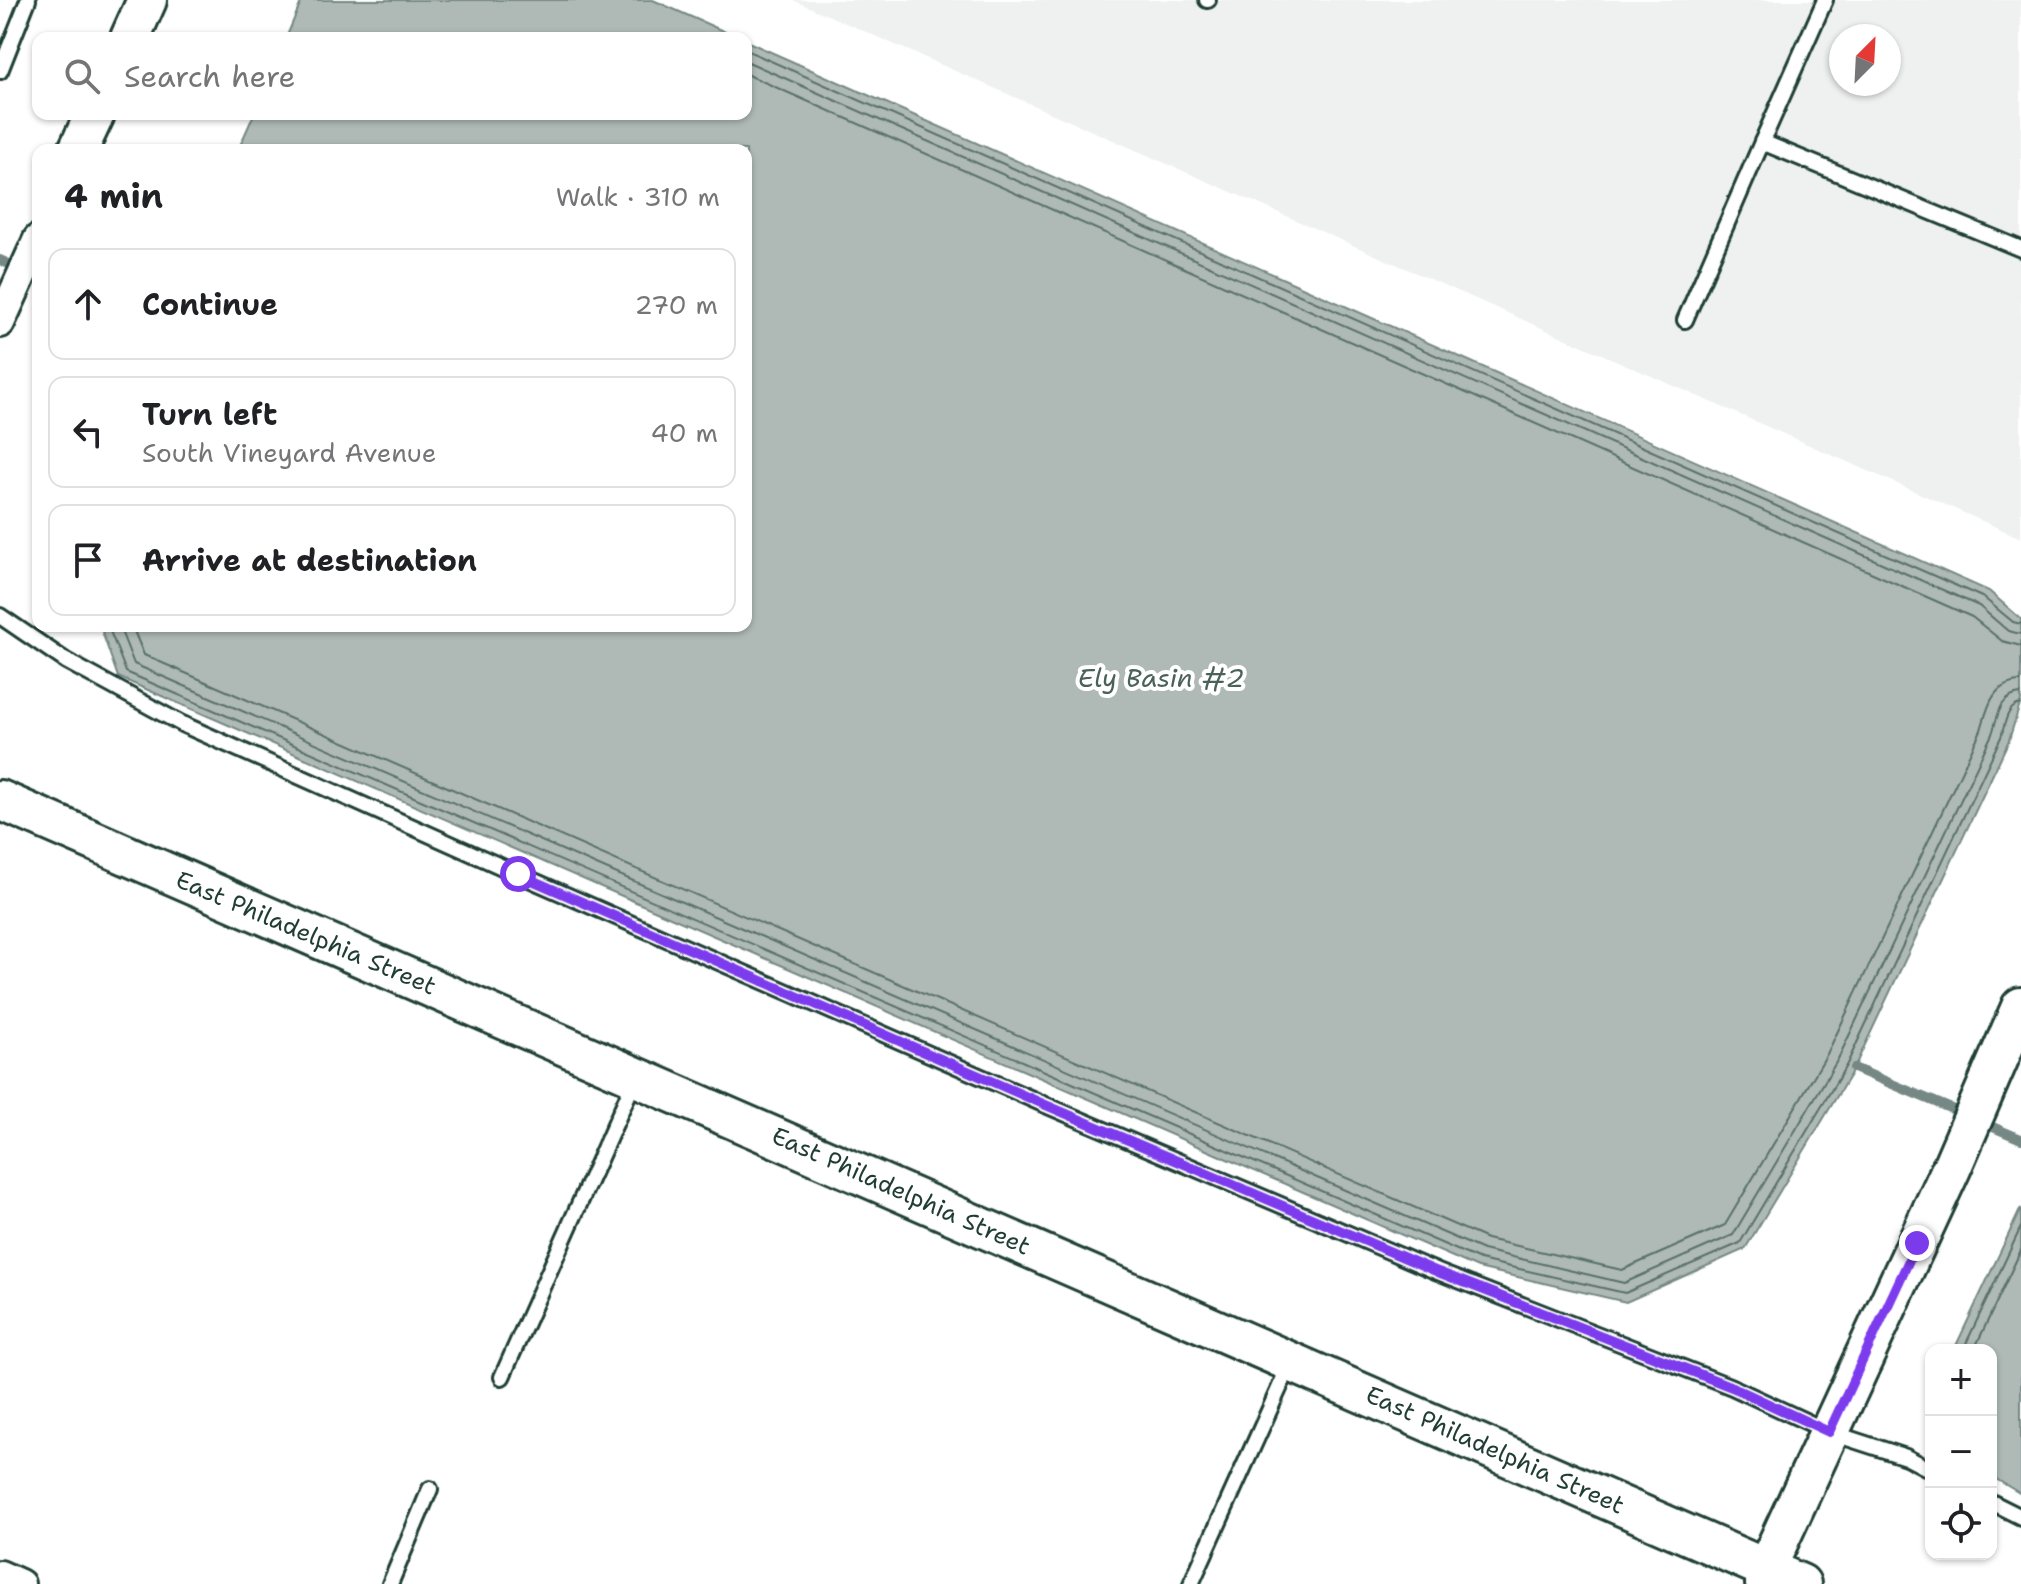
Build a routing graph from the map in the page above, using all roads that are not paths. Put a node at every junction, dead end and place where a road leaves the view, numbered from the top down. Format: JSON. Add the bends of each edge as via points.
{"nodes":[{"id":1,"x":28,"y":0,"type":"edge"},
{"id":2,"x":147,"y":0,"type":"edge"},
{"id":3,"x":1825,"y":0,"type":"edge"},
{"id":4,"x":133,"y":32,"type":"edge"},
{"id":5,"x":0,"y":71,"type":"edge"},
{"id":6,"x":92,"y":120,"type":"edge"},
{"id":7,"x":1762,"y":142,"type":"junction"},
{"id":8,"x":81,"y":144,"type":"edge"},
{"id":9,"x":2021,"y":249,"type":"edge"},
{"id":10,"x":32,"y":252,"type":"edge"},
{"id":11,"x":1,"y":320,"type":"edge"},
{"id":12,"x":1685,"y":320,"type":"dead end"},
{"id":13,"x":0,"y":616,"type":"edge"},
{"id":14,"x":0,"y":800,"type":"edge"},
{"id":15,"x":2021,"y":1007,"type":"edge"},
{"id":16,"x":637,"y":1076,"type":"junction"},
{"id":17,"x":1292,"y":1362,"type":"junction"},
{"id":18,"x":502,"y":1377,"type":"dead end"},
{"id":19,"x":1829,"y":1432,"type":"junction"},
{"id":20,"x":1925,"y":1467,"type":"edge"},
{"id":21,"x":430,"y":1489,"type":"dead end"},
{"id":22,"x":1997,"y":1505,"type":"edge"},
{"id":23,"x":2021,"y":1517,"type":"edge"},
{"id":24,"x":0,"y":1575,"type":"edge"},
{"id":25,"x":1760,"y":1579,"type":"edge"},
{"id":26,"x":20,"y":1584,"type":"edge"},
{"id":27,"x":390,"y":1584,"type":"edge"},
{"id":28,"x":1191,"y":1584,"type":"edge"},
{"id":29,"x":1801,"y":1584,"type":"edge"}],
"edges":[{"from":1,"to":5,"type":"lane"},
{"from":2,"to":4,"type":"street"},
{"from":3,"to":7,"type":"lane"},
{"from":6,"to":8,"type":"street"},
{"from":7,"to":9,"type":"lane"},
{"from":7,"to":12,"type":"lane"},
{"from":10,"to":11,"type":"street"},
{"from":13,"to":19,"type":"lane","via":[[66,661],[182,724],[518,874],[1085,1122],[1438,1272],[1732,1387]]},
{"from":14,"to":16,"type":"street","name":"East Philadelphia Street"},
{"from":15,"to":19,"type":"street"},
{"from":16,"to":17,"type":"street","name":"East Philadelphia Street"},
{"from":16,"to":18,"type":"lane"},
{"from":17,"to":25,"type":"street","name":"East Philadelphia Street"},
{"from":17,"to":28,"type":"lane"},
{"from":19,"to":20,"type":"lane"},
{"from":19,"to":25,"type":"street"},
{"from":21,"to":27,"type":"lane"},
{"from":22,"to":23,"type":"lane"},
{"from":24,"to":26,"type":"street"},
{"from":25,"to":29,"type":"street","name":"East Philadelphia Street"}]}
